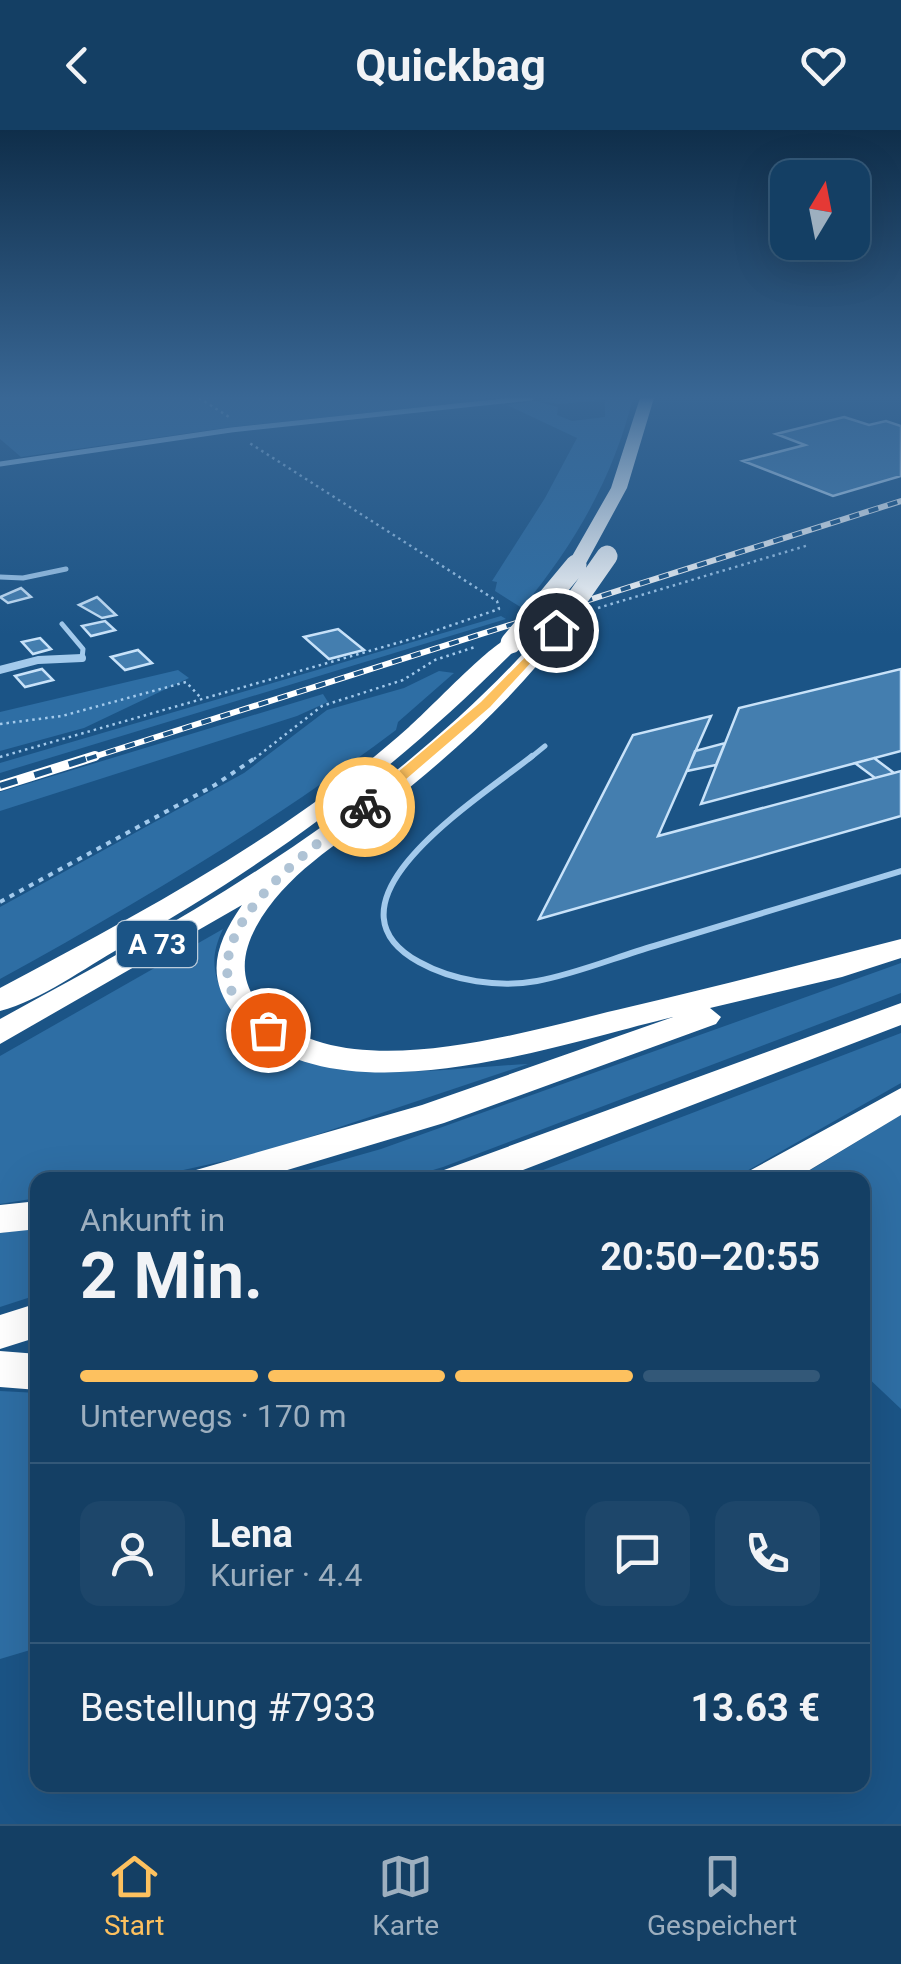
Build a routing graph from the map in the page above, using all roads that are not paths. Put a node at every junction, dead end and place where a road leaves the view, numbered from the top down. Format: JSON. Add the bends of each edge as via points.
{"nodes":[{"id":1,"x":623,"y":477,"type":"edge"},
{"id":2,"x":641,"y":477,"type":"edge"},
{"id":3,"x":632,"y":503,"type":"dead end"},
{"id":4,"x":610,"y":550,"type":"dead end"},
{"id":5,"x":66,"y":568,"type":"dead end"},
{"id":6,"x":0,"y":577,"type":"edge"},
{"id":7,"x":62,"y":624,"type":"dead end"},
{"id":8,"x":82,"y":658,"type":"joint"},
{"id":9,"x":0,"y":670,"type":"edge"},
{"id":10,"x":545,"y":746,"type":"dead end"},
{"id":11,"x":308,"y":847,"type":"junction"},
{"id":12,"x":901,"y":871,"type":"edge"},
{"id":13,"x":901,"y":948,"type":"edge"},
{"id":14,"x":861,"y":961,"type":"junction"},
{"id":15,"x":0,"y":1001,"type":"edge"},
{"id":16,"x":901,"y":1013,"type":"edge"},
{"id":17,"x":0,"y":1033,"type":"edge"},
{"id":18,"x":901,"y":1100,"type":"edge"},
{"id":19,"x":236,"y":1172,"type":"edge"},
{"id":20,"x":480,"y":1172,"type":"edge"},
{"id":21,"x":778,"y":1172,"type":"edge"},
{"id":22,"x":30,"y":1215,"type":"edge"},
{"id":23,"x":0,"y":1219,"type":"edge"},
{"id":24,"x":30,"y":1323,"type":"edge"},
{"id":25,"x":0,"y":1332,"type":"edge"},
{"id":26,"x":0,"y":1369,"type":"edge"},
{"id":27,"x":30,"y":1371,"type":"edge"}],
"edges":[{"from":1,"to":15,"type":"highway","number":"A 73","bridge":true,"via":[[576,565],[380,765],[200,887]]},
{"from":2,"to":3,"type":"highway"},
{"from":4,"to":11,"type":"highway","number":"A 73","bridge":true,"via":[[556,630],[446,742]]},
{"from":5,"to":6,"type":"lane"},
{"from":7,"to":8,"type":"lane","via":[[80,643]]},
{"from":8,"to":9,"type":"street"},
{"from":10,"to":12,"type":"lane","via":[[417,854],[382,898],[387,938],[437,973],[493,984],[557,977]]},
{"from":11,"to":14,"type":"highway","via":[[235,938],[229,986],[268,1030],[300,1048],[341,1057],[396,1060],[501,1047]]},
{"from":11,"to":17,"type":"highway","number":"A 73","via":[[224,905]]},
{"from":13,"to":14,"type":"highway"},
{"from":14,"to":19,"type":"highway","via":[[432,1114]]},
{"from":16,"to":20,"type":"highway"},
{"from":18,"to":21,"type":"highway"},
{"from":22,"to":23,"type":"highway"},
{"from":24,"to":25,"type":"highway"},
{"from":26,"to":27,"type":"highway"}]}
